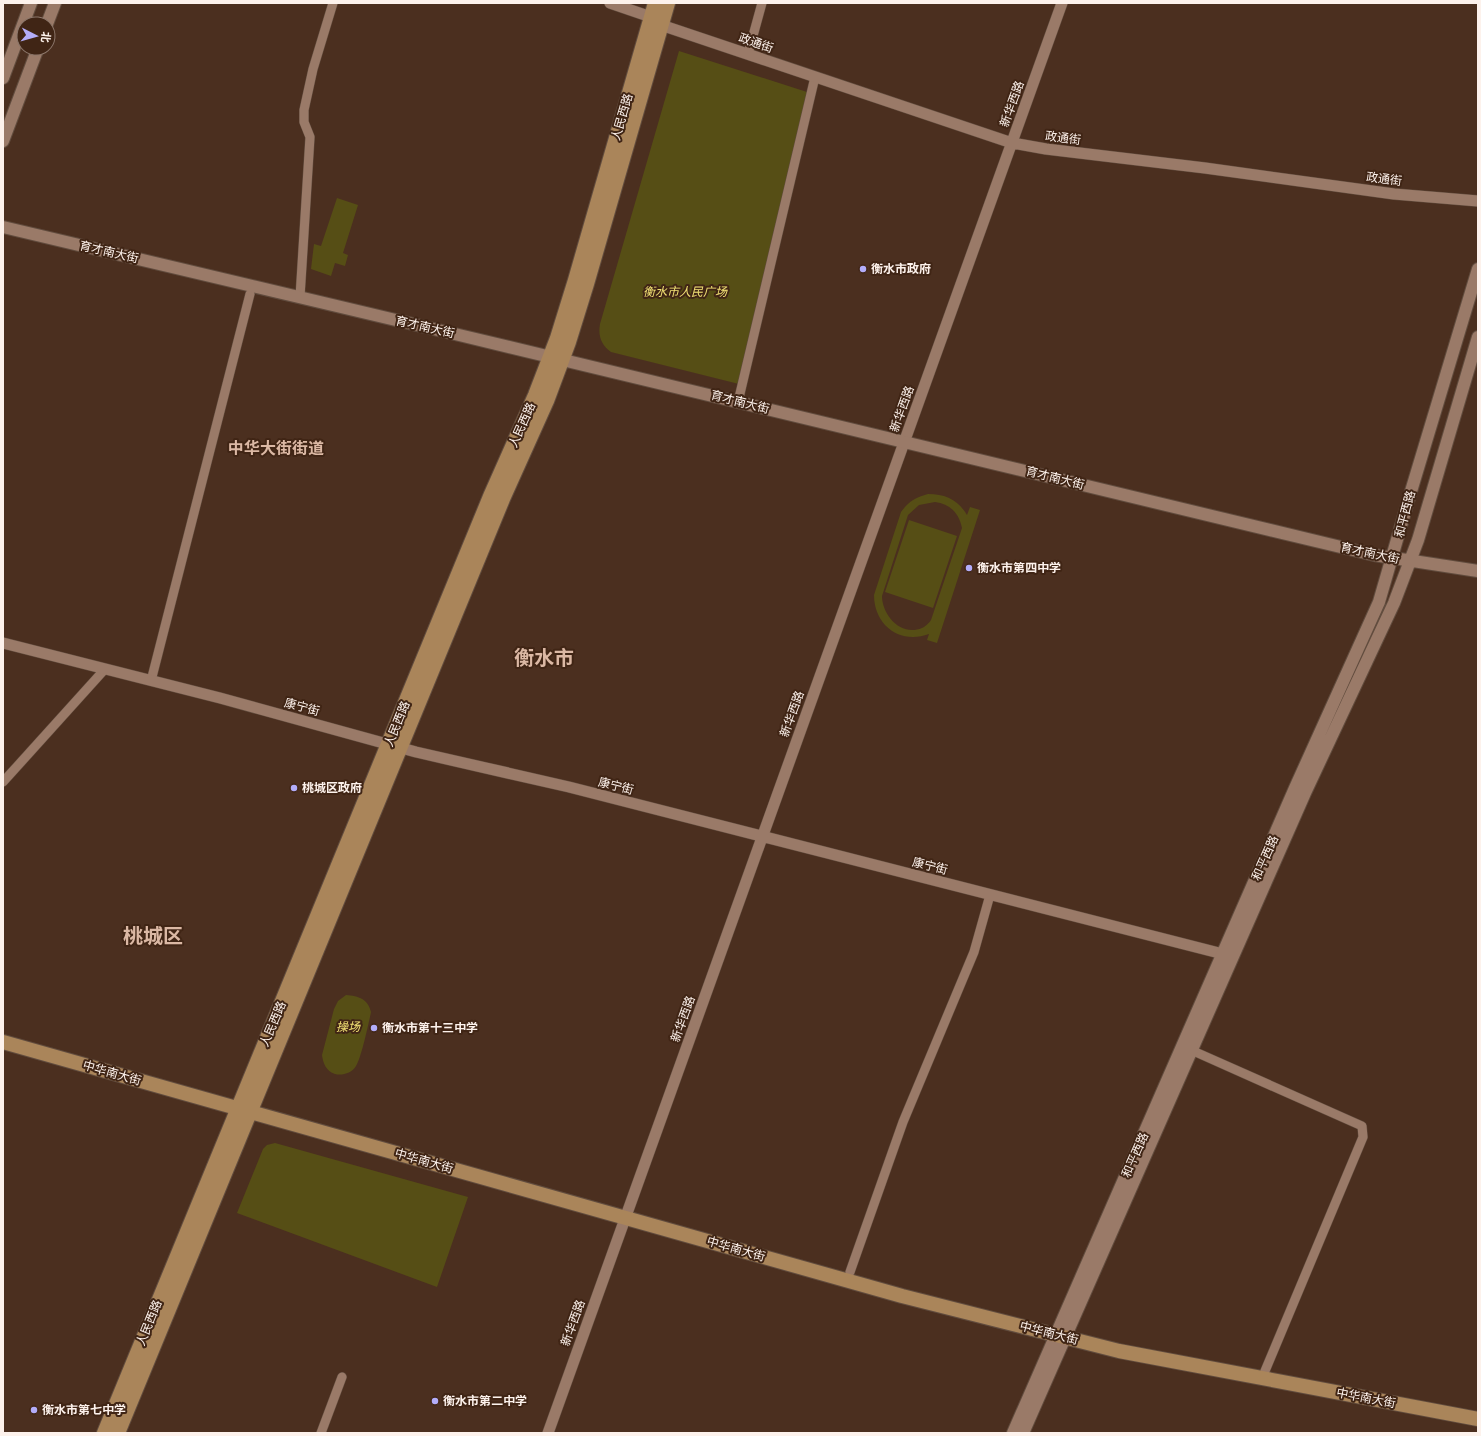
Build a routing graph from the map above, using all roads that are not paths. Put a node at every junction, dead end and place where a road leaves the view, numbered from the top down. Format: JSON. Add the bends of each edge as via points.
{"nodes":[{"id":1,"x":31,"y":3,"type":"edge"},
{"id":2,"x":55,"y":3,"type":"edge"},
{"id":3,"x":333,"y":3,"type":"edge"},
{"id":4,"x":610,"y":3,"type":"edge"},
{"id":5,"x":655,"y":3,"type":"edge"},
{"id":6,"x":668,"y":3,"type":"edge"},
{"id":7,"x":762,"y":3,"type":"edge"},
{"id":8,"x":1062,"y":3,"type":"edge"},
{"id":9,"x":50,"y":16,"type":"edge"},
{"id":10,"x":656,"y":21,"type":"junction"},
{"id":11,"x":748,"y":54,"type":"junction"},
{"id":12,"x":35,"y":56,"type":"edge"},
{"id":13,"x":815,"y":77,"type":"junction"},
{"id":14,"x":3,"y":78,"type":"edge"},
{"id":15,"x":3,"y":141,"type":"edge"},
{"id":16,"x":1011,"y":143,"type":"junction"},
{"id":17,"x":1478,"y":201,"type":"edge"},
{"id":18,"x":3,"y":227,"type":"edge"},
{"id":19,"x":3,"y":235,"type":"edge"},
{"id":20,"x":1478,"y":269,"type":"edge"},
{"id":21,"x":250,"y":294,"type":"junction"},
{"id":22,"x":300,"y":297,"type":"junction"},
{"id":23,"x":1478,"y":337,"type":"edge"},
{"id":24,"x":555,"y":362,"type":"junction"},
{"id":25,"x":738,"y":402,"type":"junction"},
{"id":26,"x":903,"y":446,"type":"junction"},
{"id":27,"x":1391,"y":562,"type":"junction"},
{"id":28,"x":1409,"y":565,"type":"junction"},
{"id":29,"x":1478,"y":571,"type":"edge"},
{"id":30,"x":1478,"y":578,"type":"edge"},
{"id":31,"x":3,"y":643,"type":"edge"},
{"id":32,"x":105,"y":669,"type":"junction"},
{"id":33,"x":151,"y":681,"type":"junction"},
{"id":34,"x":394,"y":746,"type":"junction"},
{"id":35,"x":3,"y":782,"type":"edge"},
{"id":36,"x":762,"y":836,"type":"junction"},
{"id":37,"x":990,"y":894,"type":"junction"},
{"id":38,"x":1223,"y":954,"type":"junction"},
{"id":39,"x":3,"y":1033,"type":"edge"},
{"id":40,"x":3,"y":1042,"type":"edge"},
{"id":41,"x":1191,"y":1050,"type":"junction"},
{"id":42,"x":246,"y":1106,"type":"junction"},
{"id":43,"x":626,"y":1214,"type":"junction"},
{"id":44,"x":850,"y":1272,"type":"junction"},
{"id":45,"x":1062,"y":1332,"type":"junction"},
{"id":46,"x":1265,"y":1371,"type":"junction"},
{"id":47,"x":342,"y":1377,"type":"dead end"},
{"id":48,"x":1478,"y":1410,"type":"edge"},
{"id":49,"x":1478,"y":1419,"type":"edge"},
{"id":50,"x":104,"y":1433,"type":"edge"},
{"id":51,"x":118,"y":1433,"type":"edge"},
{"id":52,"x":321,"y":1433,"type":"edge"},
{"id":53,"x":548,"y":1433,"type":"edge"},
{"id":54,"x":1013,"y":1433,"type":"edge"},
{"id":55,"x":1023,"y":1433,"type":"edge"}],
"edges":[{"from":1,"to":14,"type":"main road"},
{"from":2,"to":9,"type":"main road"},
{"from":3,"to":22,"type":"street","via":[[313,69],[304,110],[304,122],[310,137]]},
{"from":4,"to":10,"type":"street","name":"政通街"},
{"from":5,"to":10,"type":"main road","name":"人民西路"},
{"from":6,"to":10,"type":"main road","name":"人民西路"},
{"from":7,"to":11,"type":"street"},
{"from":8,"to":16,"type":"street","name":"新华西路"},
{"from":10,"to":11,"type":"street","name":"政通街"},
{"from":10,"to":24,"type":"main road","name":"人民西路","via":[[587,284]]},
{"from":11,"to":13,"type":"street","name":"政通街"},
{"from":12,"to":15,"type":"main road"},
{"from":13,"to":16,"type":"street","name":"政通街"},
{"from":13,"to":25,"type":"street"},
{"from":16,"to":17,"type":"street","name":"政通街","via":[[1394,194]]},
{"from":16,"to":26,"type":"street","name":"新华西路"},
{"from":18,"to":22,"type":"main road","name":"育才南大街"},
{"from":19,"to":21,"type":"main road","name":"育才南大街"},
{"from":20,"to":27,"type":"main road","name":"和平西路"},
{"from":21,"to":24,"type":"main road","name":"育才南大街"},
{"from":21,"to":33,"type":"street"},
{"from":22,"to":24,"type":"main road","name":"育才南大街"},
{"from":23,"to":28,"type":"main road","name":"和平西路"},
{"from":24,"to":25,"type":"main road","name":"育才南大街"},
{"from":24,"to":26,"type":"main road","name":"育才南大街"},
{"from":24,"to":34,"type":"main road","name":"人民西路","via":[[547,400]]},
{"from":25,"to":26,"type":"main road","name":"育才南大街"},
{"from":26,"to":27,"type":"main road","name":"育才南大街","via":[[1248,533]]},
{"from":26,"to":36,"type":"street","name":"新华西路"},
{"from":27,"to":28,"type":"main road","name":"育才南大街"},
{"from":27,"to":38,"type":"main road","name":"和平西路","via":[[1380,602]]},
{"from":28,"to":29,"type":"main road","name":"育才南大街"},
{"from":28,"to":30,"type":"main road","name":"育才南大街"},
{"from":28,"to":41,"type":"main road","name":"和平西路","via":[[1391,611],[1305,793]]},
{"from":31,"to":32,"type":"street","name":"康宁街"},
{"from":32,"to":33,"type":"street","name":"康宁街"},
{"from":32,"to":35,"type":"street"},
{"from":33,"to":34,"type":"street","name":"康宁街"},
{"from":34,"to":36,"type":"street","name":"康宁街"},
{"from":34,"to":42,"type":"main road","name":"人民西路"},
{"from":36,"to":37,"type":"street","name":"康宁街"},
{"from":36,"to":43,"type":"street","name":"新华西路"},
{"from":37,"to":38,"type":"street","name":"康宁街"},
{"from":37,"to":44,"type":"street","via":[[974,952],[903,1122]]},
{"from":38,"to":45,"type":"main road","name":"和平西路"},
{"from":39,"to":42,"type":"main road","name":"中华南大街"},
{"from":40,"to":42,"type":"main road","name":"中华南大街"},
{"from":41,"to":45,"type":"main road","name":"和平西路"},
{"from":41,"to":46,"type":"street","via":[[1362,1126],[1363,1137]]},
{"from":42,"to":43,"type":"main road","name":"中华南大街"},
{"from":42,"to":50,"type":"main road","name":"人民西路"},
{"from":42,"to":51,"type":"main road","name":"人民西路"},
{"from":43,"to":44,"type":"main road","name":"中华南大街"},
{"from":43,"to":45,"type":"main road","name":"中华南大街","via":[[902,1296]]},
{"from":43,"to":53,"type":"street","name":"新华西路"},
{"from":44,"to":45,"type":"main road","name":"中华南大街"},
{"from":45,"to":46,"type":"main road","name":"中华南大街"},
{"from":45,"to":49,"type":"main road","name":"中华南大街","via":[[1119,1351]]},
{"from":45,"to":54,"type":"main road","name":"和平西路"},
{"from":45,"to":55,"type":"main road","name":"和平西路"},
{"from":46,"to":48,"type":"main road","name":"中华南大街"},
{"from":47,"to":52,"type":"street"}]}
